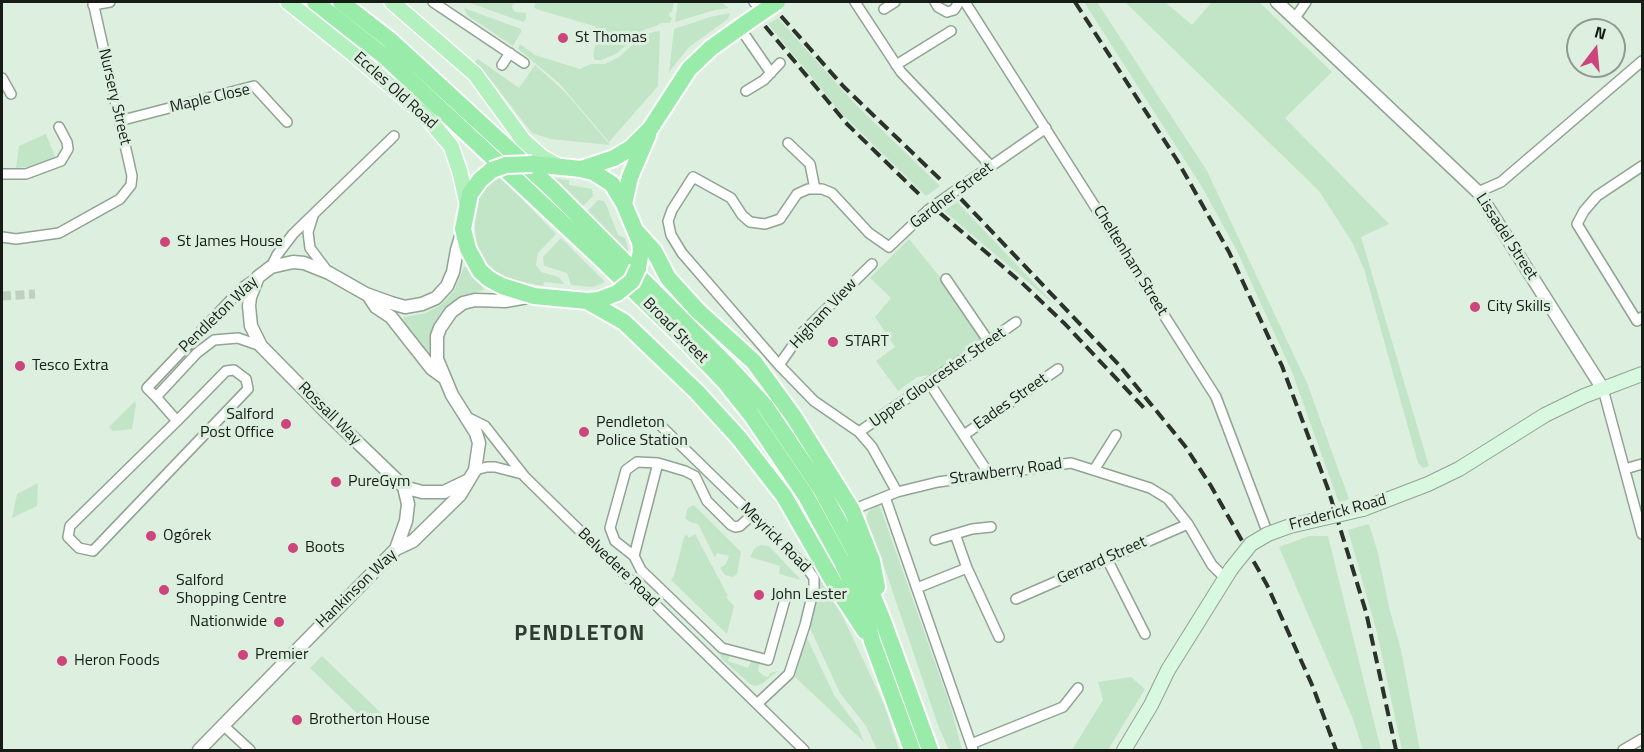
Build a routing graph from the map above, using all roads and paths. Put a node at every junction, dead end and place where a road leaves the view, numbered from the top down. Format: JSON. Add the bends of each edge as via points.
{"nodes":[{"id":1,"x":111,"y":2,"type":"edge"},
{"id":2,"x":288,"y":2,"type":"edge"},
{"id":3,"x":315,"y":2,"type":"edge"},
{"id":4,"x":341,"y":2,"type":"edge"},
{"id":5,"x":393,"y":2,"type":"edge"},
{"id":6,"x":433,"y":2,"type":"edge"},
{"id":7,"x":777,"y":2,"type":"edge"},
{"id":8,"x":855,"y":2,"type":"edge"},
{"id":9,"x":895,"y":2,"type":"edge"},
{"id":10,"x":935,"y":2,"type":"edge"},
{"id":11,"x":959,"y":2,"type":"edge"},
{"id":12,"x":965,"y":2,"type":"edge"},
{"id":13,"x":1277,"y":2,"type":"edge"},
{"id":14,"x":1306,"y":2,"type":"edge"},
{"id":15,"x":93,"y":3,"type":"edge"},
{"id":16,"x":884,"y":9,"type":"dead end"},
{"id":17,"x":751,"y":16,"type":"edge"},
{"id":18,"x":1295,"y":18,"type":"junction"},
{"id":19,"x":951,"y":31,"type":"dead end"},
{"id":20,"x":510,"y":53,"type":"junction"},
{"id":21,"x":1642,"y":61,"type":"edge"},
{"id":22,"x":524,"y":63,"type":"dead end"},
{"id":23,"x":780,"y":63,"type":"dead end"},
{"id":24,"x":502,"y":65,"type":"dead end"},
{"id":25,"x":896,"y":65,"type":"junction"},
{"id":26,"x":771,"y":73,"type":"junction"},
{"id":27,"x":2,"y":79,"type":"edge"},
{"id":28,"x":746,"y":91,"type":"dead end"},
{"id":29,"x":11,"y":94,"type":"dead end"},
{"id":30,"x":119,"y":121,"type":"junction"},
{"id":31,"x":287,"y":122,"type":"dead end"},
{"id":32,"x":59,"y":127,"type":"dead end"},
{"id":33,"x":1046,"y":128,"type":"junction"},
{"id":34,"x":650,"y":129,"type":"junction"},
{"id":35,"x":394,"y":136,"type":"dead end"},
{"id":36,"x":788,"y":143,"type":"dead end"},
{"id":37,"x":558,"y":166,"type":"junction"},
{"id":38,"x":1642,"y":166,"type":"edge"},
{"id":39,"x":988,"y":168,"type":"junction"},
{"id":40,"x":581,"y":169,"type":"junction"},
{"id":41,"x":2,"y":174,"type":"edge"},
{"id":42,"x":815,"y":189,"type":"junction"},
{"id":43,"x":1478,"y":192,"type":"junction"},
{"id":44,"x":467,"y":204,"type":"junction"},
{"id":45,"x":624,"y":204,"type":"junction"},
{"id":46,"x":314,"y":213,"type":"junction"},
{"id":47,"x":464,"y":229,"type":"junction"},
{"id":48,"x":635,"y":230,"type":"junction"},
{"id":49,"x":2,"y":237,"type":"edge"},
{"id":50,"x":872,"y":264,"type":"dead end"},
{"id":51,"x":271,"y":267,"type":"junction"},
{"id":52,"x":329,"y":273,"type":"junction"},
{"id":53,"x":258,"y":277,"type":"junction"},
{"id":54,"x":858,"y":278,"type":"junction"},
{"id":55,"x":946,"y":279,"type":"dead end"},
{"id":56,"x":866,"y":286,"type":"dead end"},
{"id":57,"x":366,"y":294,"type":"junction"},
{"id":58,"x":534,"y":296,"type":"junction"},
{"id":59,"x":587,"y":301,"type":"junction"},
{"id":60,"x":1642,"y":317,"type":"edge"},
{"id":61,"x":1016,"y":322,"type":"dead end"},
{"id":62,"x":989,"y":342,"type":"junction"},
{"id":63,"x":261,"y":346,"type":"junction"},
{"id":64,"x":779,"y":365,"type":"junction"},
{"id":65,"x":1058,"y":369,"type":"dead end"},
{"id":66,"x":1642,"y":374,"type":"edge"},
{"id":67,"x":444,"y":377,"type":"junction"},
{"id":68,"x":930,"y":384,"type":"junction"},
{"id":69,"x":1603,"y":388,"type":"junction"},
{"id":70,"x":156,"y":397,"type":"junction"},
{"id":71,"x":467,"y":417,"type":"junction"},
{"id":72,"x":177,"y":421,"type":"junction"},
{"id":73,"x":658,"y":423,"type":"dead end"},
{"id":74,"x":859,"y":432,"type":"junction"},
{"id":75,"x":964,"y":435,"type":"junction"},
{"id":76,"x":1116,"y":435,"type":"dead end"},
{"id":77,"x":658,"y":463,"type":"junction"},
{"id":78,"x":1642,"y":464,"type":"edge"},
{"id":79,"x":1625,"y":469,"type":"junction"},
{"id":80,"x":1094,"y":471,"type":"junction"},
{"id":81,"x":522,"y":474,"type":"junction"},
{"id":82,"x":989,"y":474,"type":"junction"},
{"id":83,"x":473,"y":475,"type":"junction"},
{"id":84,"x":404,"y":487,"type":"junction"},
{"id":85,"x":897,"y":492,"type":"junction"},
{"id":86,"x":885,"y":497,"type":"junction"},
{"id":87,"x":852,"y":510,"type":"junction"},
{"id":88,"x":752,"y":515,"type":"junction"},
{"id":89,"x":1188,"y":524,"type":"junction"},
{"id":90,"x":991,"y":527,"type":"dead end"},
{"id":91,"x":955,"y":534,"type":"junction"},
{"id":92,"x":1268,"y":534,"type":"junction"},
{"id":93,"x":1642,"y":534,"type":"edge"},
{"id":94,"x":935,"y":540,"type":"dead end"},
{"id":95,"x":396,"y":549,"type":"junction"},
{"id":96,"x":634,"y":556,"type":"junction"},
{"id":97,"x":1107,"y":559,"type":"junction"},
{"id":98,"x":967,"y":568,"type":"junction"},
{"id":99,"x":1228,"y":573,"type":"junction"},
{"id":100,"x":917,"y":588,"type":"junction"},
{"id":101,"x":786,"y":596,"type":"dead end"},
{"id":102,"x":1016,"y":599,"type":"dead end"},
{"id":103,"x":883,"y":621,"type":"junction"},
{"id":104,"x":1145,"y":634,"type":"dead end"},
{"id":105,"x":999,"y":637,"type":"dead end"},
{"id":106,"x":872,"y":641,"type":"junction"},
{"id":107,"x":1078,"y":688,"type":"dead end"},
{"id":108,"x":757,"y":704,"type":"junction"},
{"id":109,"x":224,"y":726,"type":"junction"},
{"id":110,"x":1642,"y":739,"type":"edge"},
{"id":111,"x":972,"y":747,"type":"edge"},
{"id":112,"x":200,"y":750,"type":"edge"},
{"id":113,"x":250,"y":750,"type":"edge"},
{"id":114,"x":804,"y":750,"type":"edge"},
{"id":115,"x":912,"y":750,"type":"edge"},
{"id":116,"x":930,"y":750,"type":"edge"},
{"id":117,"x":1124,"y":750,"type":"edge"},
{"id":118,"x":1623,"y":750,"type":"edge"}],
"edges":[{"from":1,"to":15,"type":"street"},
{"from":2,"to":44,"type":"main road","name":"Eccles Old Road","via":[[426,116],[451,146]]},
{"from":3,"to":106,"type":"highway","name":"Broad Street","via":[[384,56],[684,338],[724,382],[806,496],[863,606]]},
{"from":4,"to":103,"type":"highway","name":"Broad Street","via":[[390,40],[552,189],[765,406],[821,489],[855,552]]},
{"from":5,"to":37,"type":"main road","via":[[475,74],[523,140]]},
{"from":6,"to":20,"type":"street"},
{"from":7,"to":17,"type":"highway","bridge":true},
{"from":8,"to":25,"type":"street"},
{"from":9,"to":16,"type":"street"},
{"from":10,"to":11,"type":"street","via":[[947,12]]},
{"from":12,"to":33,"type":"street","name":"Cheltenham Street"},
{"from":13,"to":18,"type":"street","name":"Lissadel Street"},
{"from":14,"to":18,"type":"street"},
{"from":15,"to":30,"type":"street","name":"Nursery Street"},
{"from":17,"to":26,"type":"street"},
{"from":17,"to":34,"type":"highway","via":[[689,69]]},
{"from":18,"to":43,"type":"street","name":"Lissadel Street"},
{"from":19,"to":25,"type":"street"},
{"from":20,"to":22,"type":"street"},
{"from":20,"to":24,"type":"street"},
{"from":21,"to":43,"type":"street","via":[[1500,182]]},
{"from":23,"to":26,"type":"street"},
{"from":25,"to":39,"type":"street"},
{"from":26,"to":28,"type":"street"},
{"from":27,"to":29,"type":"street"},
{"from":30,"to":31,"type":"street","name":"Maple Close","via":[[254,86]]},
{"from":30,"to":49,"type":"street","name":"Nursery Street","via":[[132,176],[131,185],[120,199],[59,233]]},
{"from":32,"to":41,"type":"street","via":[[68,149],[61,161],[26,174]]},
{"from":33,"to":39,"type":"street","name":"Gardner Street"},
{"from":33,"to":92,"type":"street","name":"Cheltenham Street","via":[[1216,397]]},
{"from":34,"to":40,"type":"highway","via":[[620,156]]},
{"from":34,"to":45,"type":"highway","via":[[630,177]]},
{"from":35,"to":46,"type":"street"},
{"from":36,"to":42,"type":"street","via":[[810,164]]},
{"from":37,"to":40,"type":"highway"},
{"from":37,"to":44,"type":"highway","bridge":true,"via":[[506,165],[492,170],[475,186]]},
{"from":38,"to":60,"type":"street","via":[[1597,196],[1577,224],[1637,321]]},
{"from":39,"to":42,"type":"street","name":"Gardner Street","bridge":true,"via":[[928,210],[889,247],[869,233],[832,193]]},
{"from":40,"to":45,"type":"highway","via":[[612,184]]},
{"from":42,"to":64,"type":"street","via":[[797,194],[780,219],[765,224],[750,222],[731,198],[693,177],[668,221],[682,253]]},
{"from":43,"to":69,"type":"street","name":"Lissadel Street"},
{"from":44,"to":47,"type":"highway"},
{"from":45,"to":48,"type":"highway"},
{"from":46,"to":51,"type":"street","via":[[293,234]]},
{"from":46,"to":52,"type":"street","via":[[308,232],[310,248]]},
{"from":47,"to":57,"type":"street","via":[[450,280],[436,298],[405,307]]},
{"from":47,"to":58,"type":"highway","via":[[474,262],[489,279]]},
{"from":48,"to":59,"type":"highway","bridge":true,"via":[[641,250],[632,281],[617,293]]},
{"from":48,"to":87,"type":"highway","via":[[654,251],[668,278],[754,362]]},
{"from":50,"to":54,"type":"street","name":"Higham View"},
{"from":51,"to":52,"type":"street","name":"Pendleton Way","via":[[293,262]]},
{"from":51,"to":53,"type":"street","name":"Pendleton Way"},
{"from":52,"to":57,"type":"street","name":"Pendleton Way"},
{"from":53,"to":63,"type":"street","name":"Rossall Way","via":[[250,297],[249,316]]},
{"from":53,"to":70,"type":"street","name":"Pendleton Way","via":[[147,388]]},
{"from":54,"to":56,"type":"street"},
{"from":54,"to":64,"type":"street","name":"Higham View","via":[[801,334]]},
{"from":55,"to":62,"type":"street"},
{"from":57,"to":67,"type":"street","via":[[376,307],[392,317],[432,369]]},
{"from":58,"to":59,"type":"highway"},
{"from":58,"to":67,"type":"street","via":[[505,301],[475,300],[451,312],[437,336],[437,359]]},
{"from":59,"to":106,"type":"highway","via":[[624,322],[739,438],[784,496]]},
{"from":61,"to":62,"type":"street","name":"Upper Gloucester Street"},
{"from":62,"to":68,"type":"street","name":"Upper Gloucester Street"},
{"from":63,"to":70,"type":"street","via":[[238,338],[214,340],[196,353]]},
{"from":63,"to":84,"type":"street","name":"Rossall Way"},
{"from":64,"to":74,"type":"street","via":[[814,401]]},
{"from":65,"to":75,"type":"street","name":"Eades Street"},
{"from":66,"to":69,"type":"main road","name":"Frederick Road"},
{"from":67,"to":71,"type":"street","name":"Belvedere Road"},
{"from":68,"to":74,"type":"street","name":"Upper Gloucester Street"},
{"from":68,"to":75,"type":"street"},
{"from":69,"to":79,"type":"street","name":"Lissadel Street"},
{"from":69,"to":92,"type":"main road","name":"Frederick Road","bridge":true,"via":[[1545,415],[1428,484],[1363,509]]},
{"from":70,"to":72,"type":"street"},
{"from":71,"to":81,"type":"street","name":"Belvedere Road","via":[[485,426]]},
{"from":71,"to":83,"type":"street","via":[[479,443]]},
{"from":72,"to":72,"type":"street","via":[[226,371],[234,370],[246,379],[248,389],[93,551],[79,548],[68,537],[70,526]]},
{"from":73,"to":88,"type":"street","name":"Meyrick Road"},
{"from":74,"to":85,"type":"street"},
{"from":75,"to":82,"type":"street"},
{"from":76,"to":80,"type":"street"},
{"from":77,"to":88,"type":"street","via":[[695,476],[707,501],[731,525],[740,526]]},
{"from":77,"to":96,"type":"street"},
{"from":77,"to":96,"type":"street","via":[[637,462],[626,470],[610,528],[615,541]]},
{"from":78,"to":79,"type":"street"},
{"from":79,"to":93,"type":"street","name":"Lissadel Street"},
{"from":80,"to":82,"type":"street","name":"Strawberry Road","via":[[1071,463]]},
{"from":80,"to":89,"type":"street","name":"Strawberry Road","via":[[1150,488],[1167,499]]},
{"from":81,"to":83,"type":"street","via":[[487,467]]},
{"from":81,"to":108,"type":"street","name":"Belvedere Road"},
{"from":82,"to":85,"type":"street","name":"Strawberry Road"},
{"from":83,"to":84,"type":"street","via":[[444,492]]},
{"from":83,"to":95,"type":"street","name":"Hankinson Way","via":[[460,495],[413,541]]},
{"from":84,"to":95,"type":"street","via":[[406,520]]},
{"from":85,"to":86,"type":"street","name":"Strawberry Road"},
{"from":86,"to":87,"type":"street","name":"Strawberry Road"},
{"from":86,"to":100,"type":"street"},
{"from":87,"to":103,"type":"highway","via":[[872,561]]},
{"from":88,"to":108,"type":"street","name":"Meyrick Road","via":[[810,571],[815,584],[789,674]]},
{"from":89,"to":97,"type":"street","name":"Gerrard Street"},
{"from":89,"to":99,"type":"street","name":"Strawberry Road","via":[[1212,565]]},
{"from":90,"to":91,"type":"street"},
{"from":91,"to":94,"type":"street"},
{"from":91,"to":98,"type":"street"},
{"from":92,"to":99,"type":"main road","name":"Frederick Road","bridge":true,"via":[[1251,544]]},
{"from":95,"to":109,"type":"street","name":"Hankinson Way"},
{"from":96,"to":101,"type":"street","via":[[641,570],[722,648],[768,660]]},
{"from":97,"to":102,"type":"street","name":"Gerrard Street"},
{"from":97,"to":104,"type":"street"},
{"from":98,"to":100,"type":"street"},
{"from":98,"to":105,"type":"street"},
{"from":99,"to":117,"type":"main road","name":"Frederick Road"},
{"from":100,"to":111,"type":"street"},
{"from":103,"to":116,"type":"highway","name":"Broad Street"},
{"from":106,"to":115,"type":"highway","name":"Broad Street"},
{"from":107,"to":111,"type":"street","via":[[1063,707]]},
{"from":108,"to":114,"type":"street","name":"Belvedere Road"},
{"from":109,"to":112,"type":"street","name":"Hankinson Way"},
{"from":109,"to":113,"type":"street"},
{"from":110,"to":118,"type":"street"}]}
